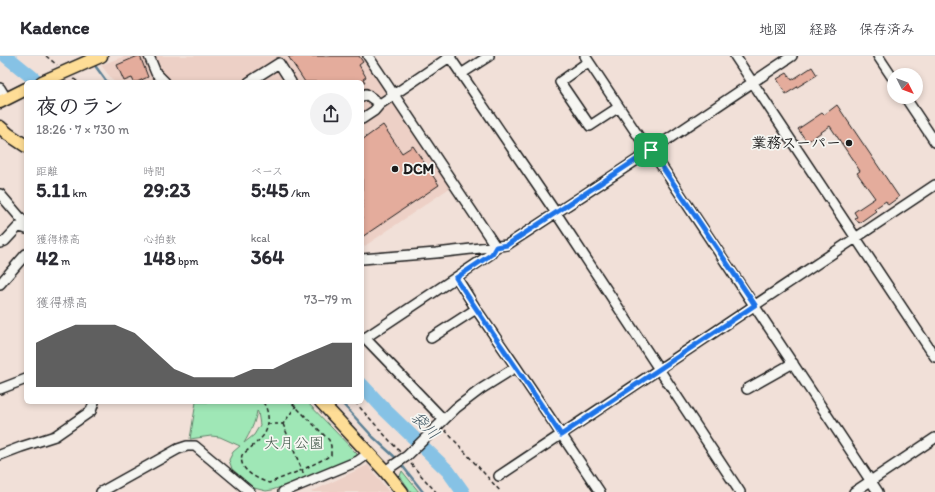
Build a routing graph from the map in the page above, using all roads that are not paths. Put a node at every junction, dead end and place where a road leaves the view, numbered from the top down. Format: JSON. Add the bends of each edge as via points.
{"nodes":[{"id":1,"x":100,"y":56,"type":"edge"},
{"id":2,"x":149,"y":56,"type":"edge"},
{"id":3,"x":368,"y":56,"type":"edge"},
{"id":4,"x":450,"y":56,"type":"edge"},
{"id":5,"x":489,"y":56,"type":"edge"},
{"id":6,"x":735,"y":56,"type":"edge"},
{"id":7,"x":792,"y":56,"type":"edge"},
{"id":8,"x":880,"y":56,"type":"edge"},
{"id":9,"x":586,"y":59,"type":"edge"},
{"id":10,"x":887,"y":68,"type":"edge"},
{"id":11,"x":462,"y":74,"type":"junction"},
{"id":12,"x":49,"y":80,"type":"edge"},
{"id":13,"x":163,"y":80,"type":"edge"},
{"id":14,"x":252,"y":80,"type":"edge"},
{"id":15,"x":290,"y":80,"type":"edge"},
{"id":16,"x":752,"y":82,"type":"junction"},
{"id":17,"x":24,"y":90,"type":"edge"},
{"id":18,"x":394,"y":95,"type":"junction"},
{"id":19,"x":4,"y":96,"type":"edge"},
{"id":20,"x":364,"y":96,"type":"edge"},
{"id":21,"x":380,"y":104,"type":"junction"},
{"id":22,"x":911,"y":104,"type":"edge"},
{"id":23,"x":619,"y":107,"type":"junction"},
{"id":24,"x":364,"y":118,"type":"edge"},
{"id":25,"x":0,"y":127,"type":"edge"},
{"id":26,"x":935,"y":142,"type":"edge"},
{"id":27,"x":24,"y":145,"type":"edge"},
{"id":28,"x":650,"y":151,"type":"junction"},
{"id":29,"x":935,"y":185,"type":"edge"},
{"id":30,"x":0,"y":194,"type":"edge"},
{"id":31,"x":556,"y":213,"type":"junction"},
{"id":32,"x":24,"y":222,"type":"edge"},
{"id":33,"x":24,"y":228,"type":"edge"},
{"id":34,"x":856,"y":238,"type":"junction"},
{"id":35,"x":0,"y":243,"type":"edge"},
{"id":36,"x":496,"y":247,"type":"junction"},
{"id":37,"x":24,"y":256,"type":"edge"},
{"id":38,"x":364,"y":261,"type":"edge"},
{"id":39,"x":456,"y":278,"type":"junction"},
{"id":40,"x":0,"y":284,"type":"edge"},
{"id":41,"x":755,"y":305,"type":"junction"},
{"id":42,"x":476,"y":309,"type":"junction"},
{"id":43,"x":364,"y":336,"type":"edge"},
{"id":44,"x":364,"y":338,"type":"edge"},
{"id":45,"x":431,"y":338,"type":"dead end"},
{"id":46,"x":935,"y":357,"type":"edge"},
{"id":47,"x":793,"y":363,"type":"junction"},
{"id":48,"x":516,"y":366,"type":"junction"},
{"id":49,"x":658,"y":370,"type":"junction"},
{"id":50,"x":24,"y":380,"type":"edge"},
{"id":51,"x":0,"y":389,"type":"edge"},
{"id":52,"x":747,"y":390,"type":"dead end"},
{"id":53,"x":93,"y":404,"type":"edge"},
{"id":54,"x":323,"y":404,"type":"edge"},
{"id":55,"x":442,"y":424,"type":"junction"},
{"id":56,"x":561,"y":435,"type":"junction"},
{"id":57,"x":935,"y":438,"type":"edge"},
{"id":58,"x":369,"y":453,"type":"junction"},
{"id":59,"x":0,"y":455,"type":"edge"},
{"id":60,"x":386,"y":470,"type":"junction"},
{"id":61,"x":499,"y":476,"type":"dead end"},
{"id":62,"x":871,"y":481,"type":"junction"},
{"id":63,"x":101,"y":492,"type":"edge"},
{"id":64,"x":250,"y":492,"type":"edge"},
{"id":65,"x":283,"y":492,"type":"edge"},
{"id":66,"x":402,"y":492,"type":"edge"},
{"id":67,"x":600,"y":492,"type":"edge"},
{"id":68,"x":740,"y":492,"type":"edge"},
{"id":69,"x":854,"y":492,"type":"edge"},
{"id":70,"x":878,"y":492,"type":"edge"}],
"edges":[{"from":1,"to":12,"type":"main road","via":[[68,75]]},
{"from":2,"to":13,"type":"street","via":[[156,73]]},
{"from":3,"to":18,"type":"street"},
{"from":4,"to":11,"type":"street"},
{"from":4,"to":18,"type":"street"},
{"from":5,"to":11,"type":"street"},
{"from":6,"to":16,"type":"street"},
{"from":7,"to":16,"type":"street"},
{"from":8,"to":10,"type":"street"},
{"from":9,"to":23,"type":"street"},
{"from":9,"to":23,"type":"street","via":[[560,82],[590,126]]},
{"from":11,"to":31,"type":"street"},
{"from":14,"to":15,"type":"street","via":[[279,63]]},
{"from":16,"to":28,"type":"street"},
{"from":16,"to":34,"type":"street"},
{"from":17,"to":19,"type":"main road"},
{"from":18,"to":21,"type":"street"},
{"from":18,"to":36,"type":"street"},
{"from":20,"to":21,"type":"street","via":[[366,94]]},
{"from":21,"to":24,"type":"street"},
{"from":22,"to":26,"type":"street"},
{"from":23,"to":28,"type":"street"},
{"from":25,"to":27,"type":"main road"},
{"from":28,"to":31,"type":"street"},
{"from":28,"to":41,"type":"street"},
{"from":29,"to":34,"type":"street"},
{"from":30,"to":32,"type":"street"},
{"from":31,"to":36,"type":"street","via":[[507,245]]},
{"from":31,"to":49,"type":"street"},
{"from":33,"to":35,"type":"street","via":[[18,227]]},
{"from":34,"to":41,"type":"street"},
{"from":34,"to":46,"type":"street"},
{"from":36,"to":38,"type":"street"},
{"from":36,"to":39,"type":"street","via":[[492,254]]},
{"from":37,"to":40,"type":"street"},
{"from":39,"to":42,"type":"street"},
{"from":39,"to":43,"type":"street"},
{"from":41,"to":47,"type":"street"},
{"from":41,"to":49,"type":"street"},
{"from":42,"to":45,"type":"street"},
{"from":42,"to":48,"type":"street"},
{"from":44,"to":55,"type":"street"},
{"from":47,"to":52,"type":"street"},
{"from":47,"to":62,"type":"street"},
{"from":48,"to":55,"type":"street","via":[[456,408]]},
{"from":48,"to":56,"type":"street"},
{"from":49,"to":56,"type":"street"},
{"from":49,"to":68,"type":"street"},
{"from":50,"to":51,"type":"street"},
{"from":53,"to":59,"type":"street","via":[[91,411],[55,436]]},
{"from":54,"to":58,"type":"main road"},
{"from":55,"to":60,"type":"street","via":[[406,457]]},
{"from":56,"to":61,"type":"street"},
{"from":56,"to":67,"type":"street"},
{"from":57,"to":62,"type":"street"},
{"from":58,"to":60,"type":"main road"},
{"from":58,"to":65,"type":"street","via":[[358,461]]},
{"from":60,"to":66,"type":"main road"},
{"from":62,"to":69,"type":"street"},
{"from":62,"to":70,"type":"street"},
{"from":63,"to":64,"type":"street","via":[[178,448],[195,446]]}]}
